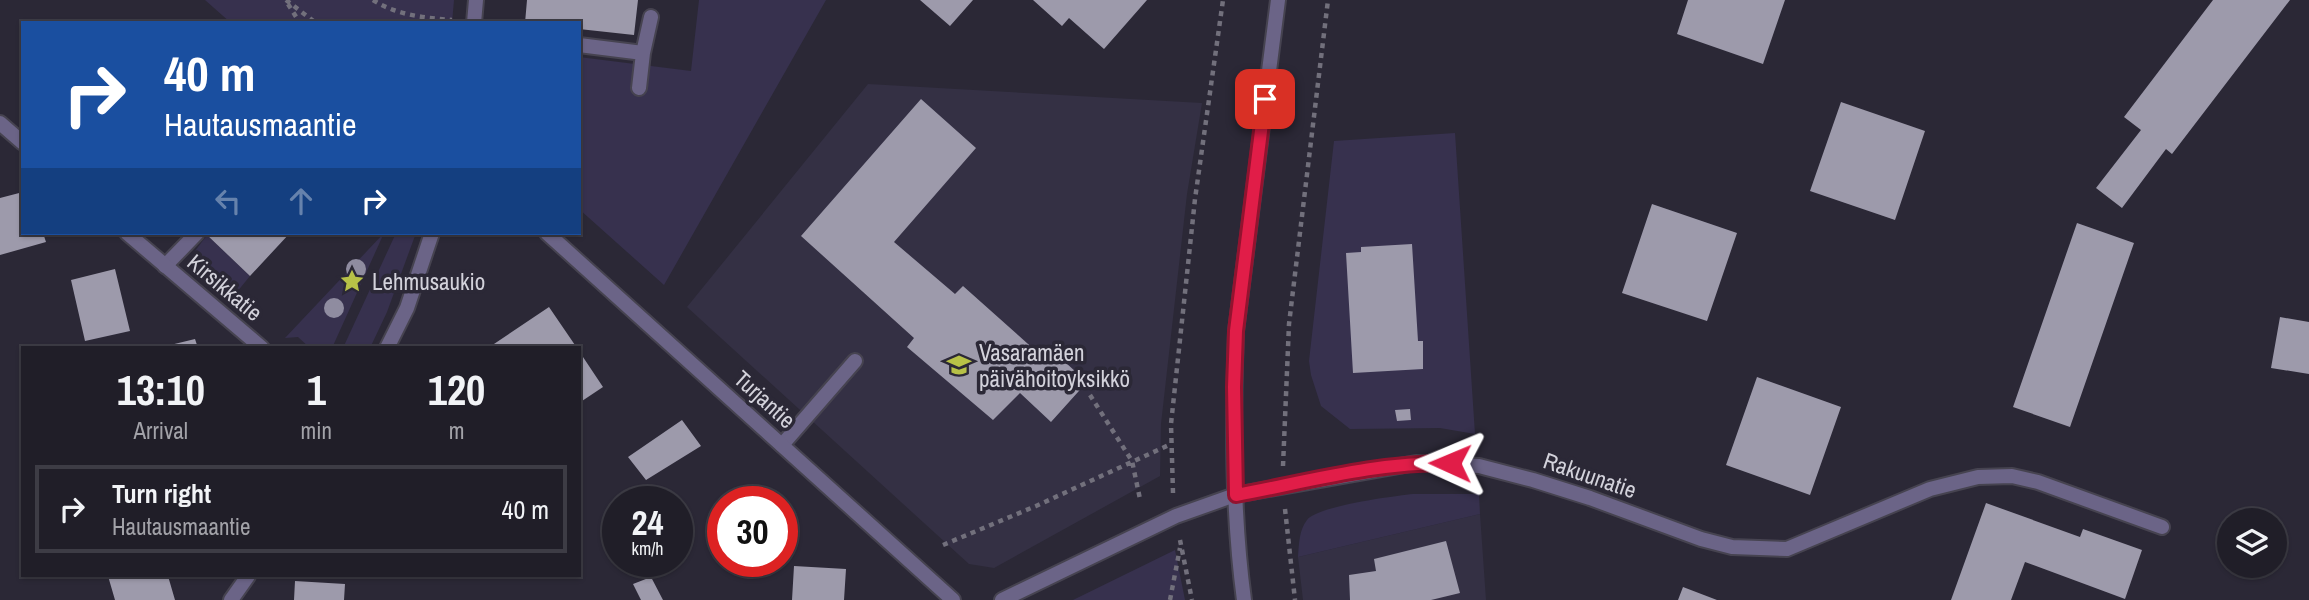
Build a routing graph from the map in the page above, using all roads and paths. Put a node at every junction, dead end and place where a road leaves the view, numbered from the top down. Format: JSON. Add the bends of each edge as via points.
{"nodes":[{"id":1,"x":286,"y":0,"type":"edge"},
{"id":2,"x":373,"y":0,"type":"edge"},
{"id":3,"x":476,"y":0,"type":"edge"},
{"id":4,"x":1223,"y":0,"type":"edge"},
{"id":5,"x":1278,"y":0,"type":"edge"},
{"id":6,"x":1328,"y":0,"type":"edge"},
{"id":7,"x":650,"y":17,"type":"dead end"},
{"id":8,"x":299,"y":21,"type":"edge"},
{"id":9,"x":313,"y":21,"type":"edge"},
{"id":10,"x":458,"y":21,"type":"dead end"},
{"id":11,"x":474,"y":21,"type":"edge"},
{"id":12,"x":581,"y":45,"type":"edge"},
{"id":13,"x":642,"y":53,"type":"junction"},
{"id":14,"x":639,"y":88,"type":"dead end"},
{"id":15,"x":0,"y":123,"type":"edge"},
{"id":16,"x":21,"y":141,"type":"edge"},
{"id":17,"x":129,"y":235,"type":"edge"},
{"id":18,"x":195,"y":235,"type":"edge"},
{"id":19,"x":431,"y":235,"type":"edge"},
{"id":20,"x":549,"y":235,"type":"edge"},
{"id":21,"x":165,"y":266,"type":"junction"},
{"id":22,"x":260,"y":346,"type":"edge"},
{"id":23,"x":388,"y":346,"type":"edge"},
{"id":24,"x":855,"y":361,"type":"dead end"},
{"id":25,"x":1090,"y":394,"type":"dead end"},
{"id":26,"x":1171,"y":444,"type":"junction"},
{"id":27,"x":782,"y":445,"type":"junction"},
{"id":28,"x":1283,"y":453,"type":"dead end"},
{"id":29,"x":1132,"y":461,"type":"junction"},
{"id":30,"x":1172,"y":483,"type":"dead end"},
{"id":31,"x":1236,"y":495,"type":"junction"},
{"id":32,"x":1140,"y":499,"type":"dead end"},
{"id":33,"x":1286,"y":524,"type":"dead end"},
{"id":34,"x":2162,"y":527,"type":"dead end"},
{"id":35,"x":943,"y":545,"type":"dead end"},
{"id":36,"x":247,"y":577,"type":"edge"},
{"id":37,"x":230,"y":600,"type":"edge"},
{"id":38,"x":953,"y":600,"type":"edge"},
{"id":39,"x":1002,"y":600,"type":"edge"},
{"id":40,"x":1170,"y":600,"type":"edge"},
{"id":41,"x":1192,"y":600,"type":"edge"},
{"id":42,"x":1244,"y":600,"type":"edge"},
{"id":43,"x":1295,"y":600,"type":"edge"}],
"edges":[{"from":1,"to":8,"type":"path"},
{"from":1,"to":9,"type":"path"},
{"from":2,"to":10,"type":"path","via":[[421,17]]},
{"from":3,"to":11,"type":"street"},
{"from":4,"to":26,"type":"path","via":[[1195,199]]},
{"from":5,"to":31,"type":"street","via":[[1236,331]]},
{"from":6,"to":28,"type":"path","via":[[1289,324]]},
{"from":7,"to":13,"type":"street"},
{"from":12,"to":13,"type":"street"},
{"from":13,"to":14,"type":"street"},
{"from":15,"to":16,"type":"street"},
{"from":17,"to":21,"type":"street","name":"Kirsikkatie"},
{"from":18,"to":21,"type":"street"},
{"from":19,"to":23,"type":"street","via":[[407,308]]},
{"from":20,"to":27,"type":"street","name":"Turjantie"},
{"from":21,"to":22,"type":"street","name":"Kirsikkatie"},
{"from":24,"to":27,"type":"street"},
{"from":25,"to":29,"type":"path"},
{"from":26,"to":29,"type":"path"},
{"from":26,"to":30,"type":"path"},
{"from":27,"to":38,"type":"street","name":"Turjantie"},
{"from":29,"to":32,"type":"path"},
{"from":29,"to":35,"type":"path"},
{"from":31,"to":34,"type":"street","name":"Rakuunatie","via":[[1384,467],[1450,463],[1532,480],[1700,539],[1732,547],[1787,549],[1930,489],[1978,477],[2011,476]]},
{"from":31,"to":39,"type":"street","name":"Rakuunatie","via":[[1177,516]]},
{"from":31,"to":42,"type":"street"},
{"from":33,"to":43,"type":"path"},
{"from":36,"to":37,"type":"street"},
{"from":40,"to":41,"type":"path","via":[[1181,544]]}]}
